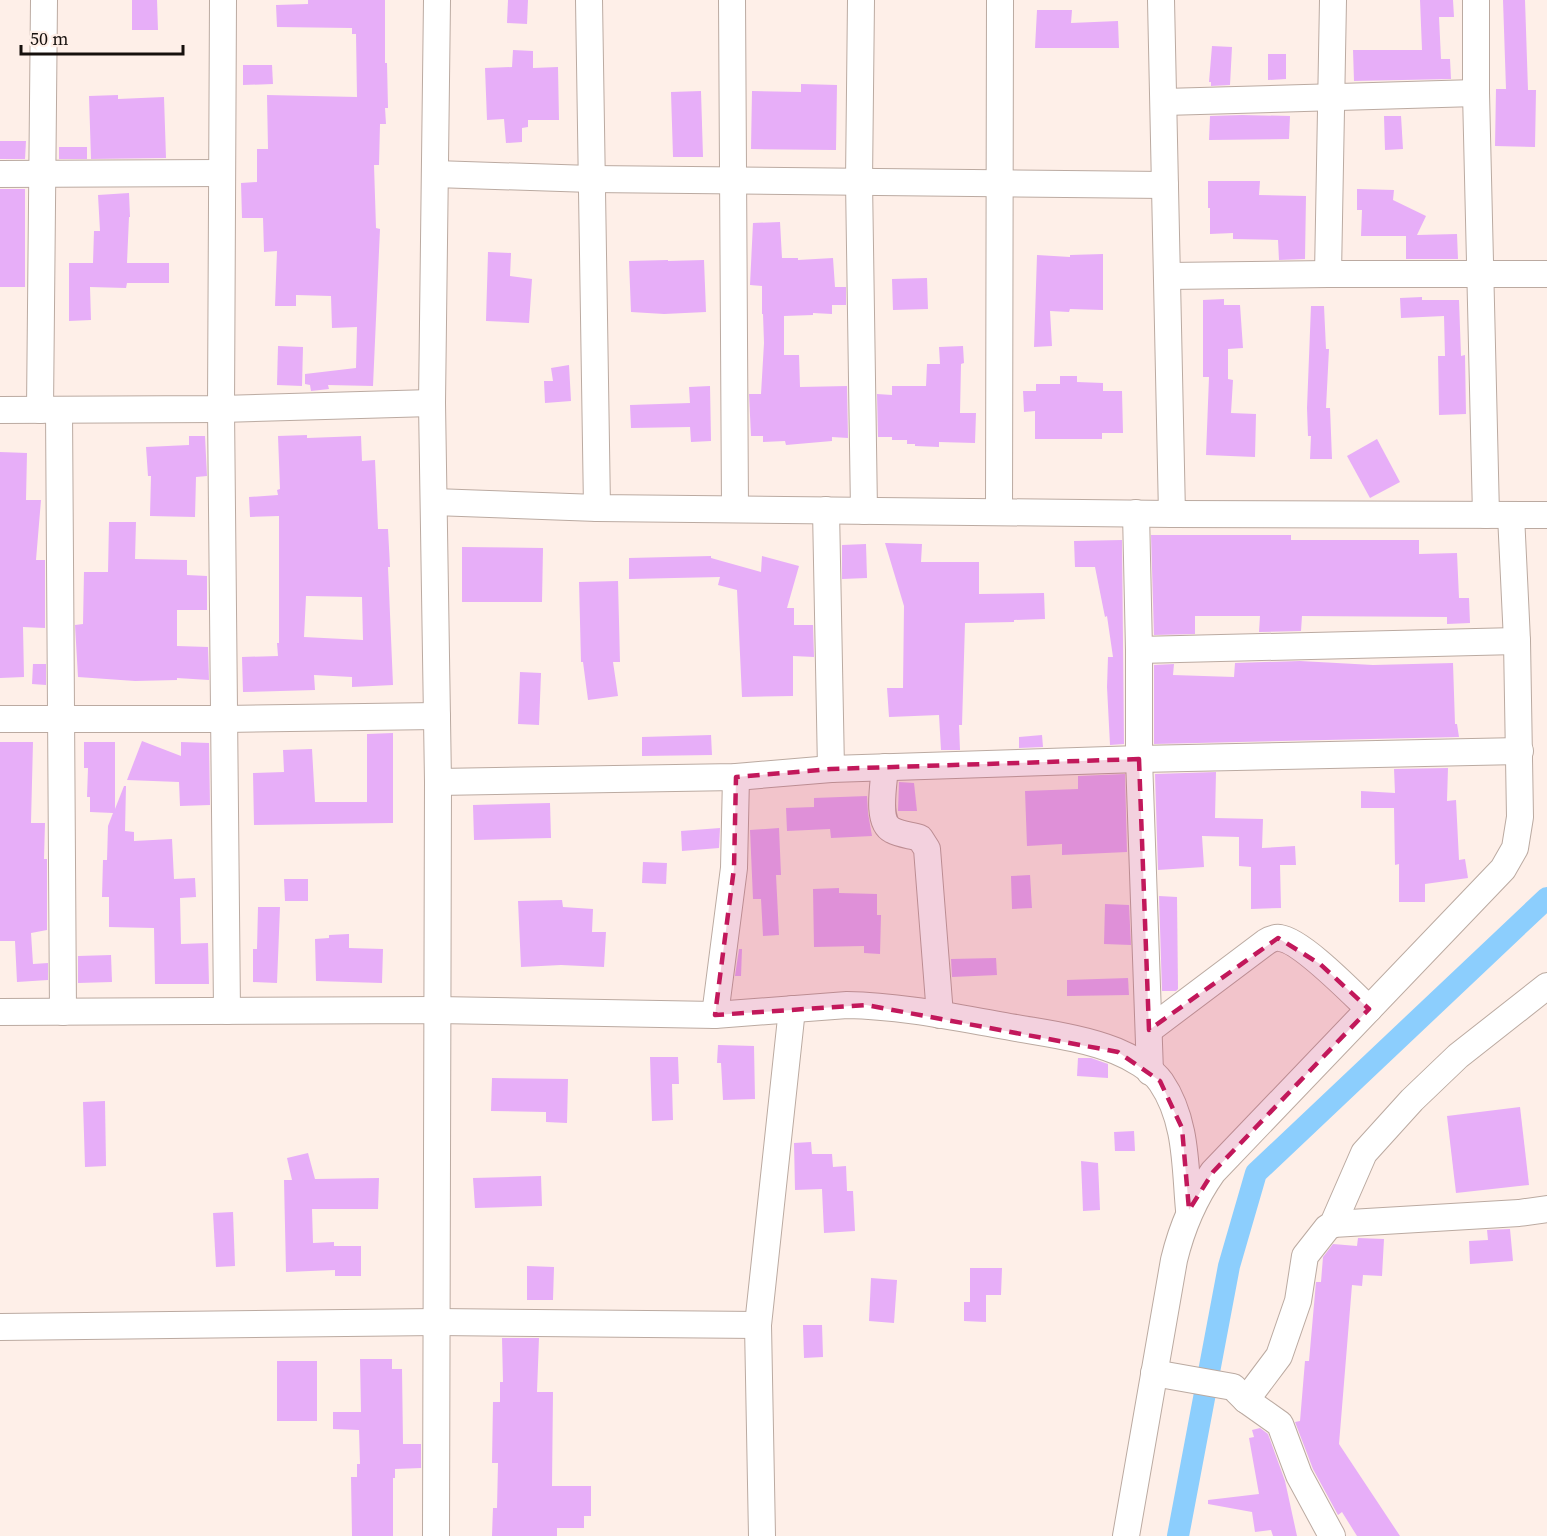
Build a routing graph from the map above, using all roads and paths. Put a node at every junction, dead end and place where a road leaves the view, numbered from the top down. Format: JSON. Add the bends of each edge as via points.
{"nodes":[{"id":1,"x":45,"y":0,"type":"edge"},
{"id":2,"x":224,"y":0,"type":"edge"},
{"id":3,"x":437,"y":0,"type":"edge"},
{"id":4,"x":589,"y":0,"type":"edge"},
{"id":5,"x":732,"y":0,"type":"edge"},
{"id":6,"x":861,"y":0,"type":"edge"},
{"id":7,"x":1000,"y":0,"type":"edge"},
{"id":8,"x":1161,"y":0,"type":"edge"},
{"id":9,"x":1333,"y":0,"type":"edge"},
{"id":10,"x":1476,"y":0,"type":"edge"},
{"id":11,"x":1476,"y":93,"type":"junction"},
{"id":12,"x":1332,"y":97,"type":"junction"},
{"id":13,"x":1164,"y":102,"type":"junction"},
{"id":14,"x":221,"y":173,"type":"junction"},
{"id":15,"x":0,"y":174,"type":"edge"},
{"id":16,"x":43,"y":174,"type":"junction"},
{"id":17,"x":435,"y":174,"type":"junction"},
{"id":18,"x":591,"y":179,"type":"junction"},
{"id":19,"x":732,"y":179,"type":"junction"},
{"id":20,"x":860,"y":182,"type":"junction"},
{"id":21,"x":999,"y":183,"type":"junction"},
{"id":22,"x":1166,"y":185,"type":"junction"},
{"id":23,"x":1328,"y":273,"type":"junction"},
{"id":24,"x":1547,"y":274,"type":"edge"},
{"id":25,"x":1480,"y":275,"type":"junction"},
{"id":26,"x":1167,"y":276,"type":"junction"},
{"id":27,"x":432,"y":402,"type":"junction"},
{"id":28,"x":221,"y":409,"type":"junction"},
{"id":29,"x":0,"y":410,"type":"edge"},
{"id":30,"x":49,"y":410,"type":"junction"},
{"id":31,"x":434,"y":502,"type":"junction"},
{"id":32,"x":597,"y":508,"type":"junction"},
{"id":33,"x":735,"y":508,"type":"junction"},
{"id":34,"x":826,"y":510,"type":"junction"},
{"id":35,"x":864,"y":511,"type":"junction"},
{"id":36,"x":999,"y":512,"type":"junction"},
{"id":37,"x":1136,"y":513,"type":"junction"},
{"id":38,"x":1172,"y":514,"type":"junction"},
{"id":39,"x":1547,"y":515,"type":"edge"},
{"id":40,"x":1499,"y":516,"type":"junction"},
{"id":41,"x":1517,"y":641,"type":"junction"},
{"id":42,"x":1139,"y":650,"type":"junction"},
{"id":43,"x":437,"y":716,"type":"junction"},
{"id":44,"x":61,"y":718,"type":"junction"},
{"id":45,"x":0,"y":719,"type":"edge"},
{"id":46,"x":225,"y":719,"type":"junction"},
{"id":47,"x":1520,"y":751,"type":"junction"},
{"id":48,"x":1139,"y":759,"type":"junction"},
{"id":49,"x":885,"y":767,"type":"junction"},
{"id":50,"x":831,"y":769,"type":"junction"},
{"id":51,"x":736,"y":777,"type":"junction"},
{"id":52,"x":438,"y":782,"type":"junction"},
{"id":53,"x":1547,"y":986,"type":"edge"},
{"id":54,"x":792,"y":1009,"type":"junction"},
{"id":55,"x":1369,"y":1009,"type":"junction"},
{"id":56,"x":437,"y":1010,"type":"junction"},
{"id":57,"x":227,"y":1011,"type":"junction"},
{"id":58,"x":0,"y":1012,"type":"edge"},
{"id":59,"x":63,"y":1012,"type":"junction"},
{"id":60,"x":715,"y":1015,"type":"junction"},
{"id":61,"x":940,"y":1015,"type":"junction"},
{"id":62,"x":1149,"y":1030,"type":"junction"},
{"id":63,"x":1150,"y":1072,"type":"junction"},
{"id":64,"x":1547,"y":1209,"type":"edge"},
{"id":65,"x":1189,"y":1210,"type":"junction"},
{"id":66,"x":1333,"y":1224,"type":"junction"},
{"id":67,"x":437,"y":1322,"type":"junction"},
{"id":68,"x":758,"y":1325,"type":"junction"},
{"id":69,"x":0,"y":1327,"type":"edge"},
{"id":70,"x":1162,"y":1374,"type":"junction"},
{"id":71,"x":1239,"y":1393,"type":"junction"},
{"id":72,"x":436,"y":1536,"type":"edge"},
{"id":73,"x":762,"y":1536,"type":"edge"},
{"id":74,"x":1126,"y":1536,"type":"edge"},
{"id":75,"x":1332,"y":1536,"type":"edge"}],
"edges":[{"from":1,"to":16,"type":"street"},
{"from":2,"to":14,"type":"street"},
{"from":3,"to":17,"type":"street"},
{"from":4,"to":18,"type":"street"},
{"from":5,"to":19,"type":"street"},
{"from":6,"to":20,"type":"street"},
{"from":7,"to":21,"type":"street"},
{"from":8,"to":13,"type":"street"},
{"from":9,"to":12,"type":"street"},
{"from":10,"to":11,"type":"street"},
{"from":11,"to":12,"type":"street"},
{"from":11,"to":25,"type":"street"},
{"from":12,"to":13,"type":"street"},
{"from":12,"to":23,"type":"street"},
{"from":13,"to":22,"type":"street"},
{"from":14,"to":16,"type":"street"},
{"from":14,"to":28,"type":"street"},
{"from":15,"to":16,"type":"street"},
{"from":16,"to":30,"type":"street"},
{"from":17,"to":18,"type":"street"},
{"from":17,"to":27,"type":"street"},
{"from":18,"to":19,"type":"street"},
{"from":18,"to":32,"type":"street"},
{"from":19,"to":20,"type":"street"},
{"from":19,"to":33,"type":"street"},
{"from":20,"to":21,"type":"street"},
{"from":20,"to":35,"type":"street"},
{"from":21,"to":22,"type":"street"},
{"from":21,"to":36,"type":"street"},
{"from":22,"to":26,"type":"street"},
{"from":23,"to":25,"type":"street"},
{"from":23,"to":26,"type":"street"},
{"from":24,"to":25,"type":"street"},
{"from":25,"to":40,"type":"street"},
{"from":26,"to":38,"type":"street"},
{"from":27,"to":28,"type":"street"},
{"from":27,"to":31,"type":"street"},
{"from":28,"to":30,"type":"street"},
{"from":28,"to":46,"type":"street"},
{"from":29,"to":30,"type":"street"},
{"from":30,"to":44,"type":"street"},
{"from":31,"to":32,"type":"street"},
{"from":31,"to":43,"type":"street"},
{"from":32,"to":33,"type":"street"},
{"from":33,"to":34,"type":"street"},
{"from":34,"to":35,"type":"street"},
{"from":34,"to":50,"type":"street"},
{"from":35,"to":36,"type":"street"},
{"from":36,"to":37,"type":"street"},
{"from":37,"to":38,"type":"street"},
{"from":37,"to":42,"type":"street"},
{"from":38,"to":40,"type":"street"},
{"from":39,"to":40,"type":"street"},
{"from":40,"to":41,"type":"street"},
{"from":41,"to":42,"type":"street"},
{"from":41,"to":47,"type":"street"},
{"from":42,"to":48,"type":"street"},
{"from":43,"to":46,"type":"street"},
{"from":43,"to":52,"type":"street"},
{"from":44,"to":45,"type":"street"},
{"from":44,"to":46,"type":"street"},
{"from":44,"to":59,"type":"street"},
{"from":46,"to":57,"type":"street"},
{"from":47,"to":48,"type":"street"},
{"from":47,"to":55,"type":"street","via":[[1519,833],[1509,860]]},
{"from":48,"to":49,"type":"street"},
{"from":48,"to":62,"type":"street"},
{"from":49,"to":50,"type":"street"},
{"from":49,"to":61,"type":"street","via":[[885,824],[891,830],[920,838],[927,849]]},
{"from":50,"to":51,"type":"street"},
{"from":51,"to":52,"type":"street"},
{"from":51,"to":60,"type":"street","via":[[734,868]]},
{"from":52,"to":56,"type":"street"},
{"from":53,"to":66,"type":"street","via":[[1458,1056],[1364,1152]]},
{"from":54,"to":60,"type":"street"},
{"from":54,"to":61,"type":"street","via":[[866,1005]]},
{"from":54,"to":68,"type":"street"},
{"from":55,"to":62,"type":"street","via":[[1297,947],[1284,939],[1272,938]]},
{"from":55,"to":65,"type":"street","via":[[1213,1172]]},
{"from":56,"to":57,"type":"street"},
{"from":56,"to":60,"type":"street"},
{"from":56,"to":67,"type":"street"},
{"from":57,"to":59,"type":"street"},
{"from":58,"to":59,"type":"street"},
{"from":61,"to":63,"type":"street","via":[[1092,1044],[1118,1052]]},
{"from":62,"to":63,"type":"street"},
{"from":63,"to":65,"type":"street","via":[[1166,1091],[1182,1128]]},
{"from":64,"to":66,"type":"street"},
{"from":65,"to":70,"type":"street","via":[[1174,1260]]},
{"from":66,"to":71,"type":"street","via":[[1305,1256],[1298,1301],[1279,1356]]},
{"from":67,"to":68,"type":"street"},
{"from":67,"to":69,"type":"street"},
{"from":67,"to":72,"type":"street"},
{"from":68,"to":73,"type":"street"},
{"from":70,"to":71,"type":"street"},
{"from":70,"to":74,"type":"street"},
{"from":71,"to":75,"type":"street","via":[[1280,1424],[1299,1475]]}]}
